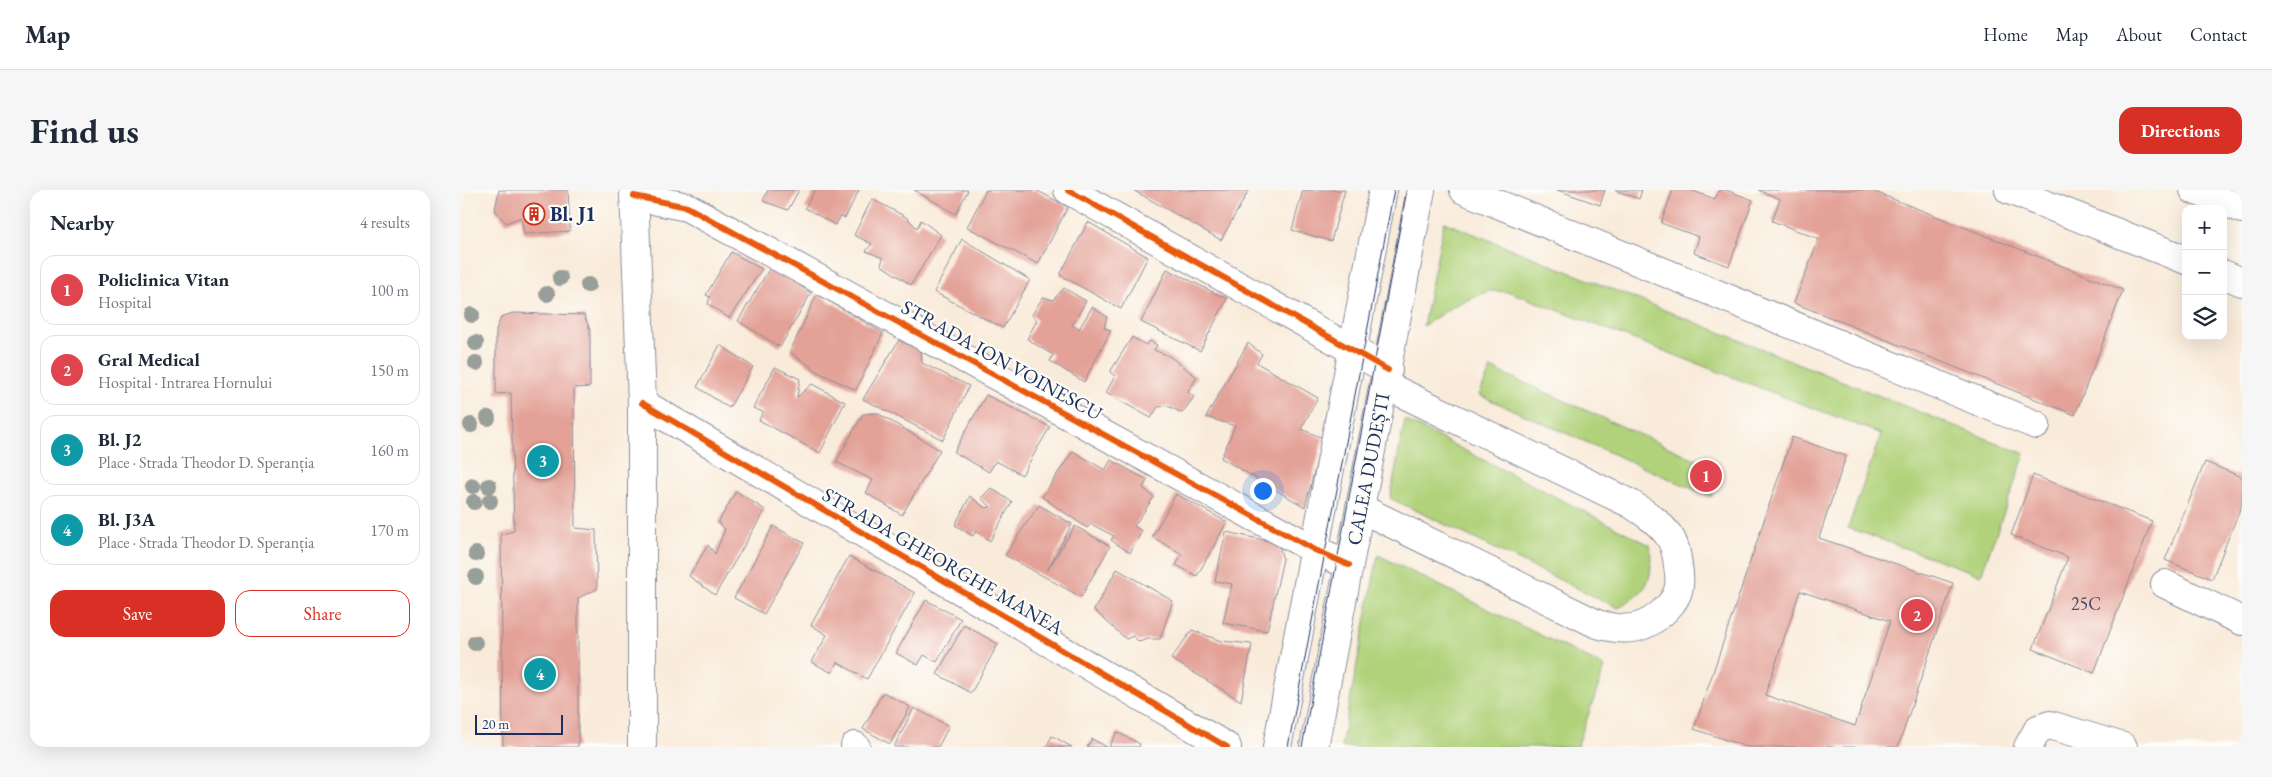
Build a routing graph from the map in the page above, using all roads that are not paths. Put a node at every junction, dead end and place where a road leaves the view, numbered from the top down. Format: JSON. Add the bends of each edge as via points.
{"nodes":[{"id":1,"x":1068,"y":190,"type":"edge"},
{"id":2,"x":1383,"y":190,"type":"edge"},
{"id":3,"x":1422,"y":190,"type":"edge"},
{"id":4,"x":1464,"y":190,"type":"edge"},
{"id":5,"x":2194,"y":190,"type":"edge"},
{"id":6,"x":2015,"y":191,"type":"edge"},
{"id":7,"x":634,"y":193,"type":"edge"},
{"id":8,"x":2242,"y":209,"type":"edge"},
{"id":9,"x":2182,"y":258,"type":"edge"},
{"id":10,"x":2227,"y":276,"type":"edge"},
{"id":11,"x":2242,"y":282,"type":"edge"},
{"id":12,"x":1354,"y":351,"type":"junction"},
{"id":13,"x":1387,"y":377,"type":"junction"},
{"id":14,"x":642,"y":404,"type":"junction"},
{"id":15,"x":2036,"y":425,"type":"dead end"},
{"id":16,"x":1360,"y":508,"type":"junction"},
{"id":17,"x":1316,"y":550,"type":"junction"},
{"id":18,"x":1349,"y":565,"type":"junction"},
{"id":19,"x":2165,"y":584,"type":"dead end"},
{"id":20,"x":2242,"y":621,"type":"edge"},
{"id":21,"x":642,"y":747,"type":"edge"},
{"id":22,"x":1227,"y":747,"type":"edge"},
{"id":23,"x":1277,"y":747,"type":"edge"},
{"id":24,"x":1314,"y":747,"type":"edge"},
{"id":25,"x":2028,"y":747,"type":"edge"},
{"id":26,"x":2123,"y":747,"type":"edge"}],
"edges":[{"from":1,"to":12,"type":"street"},
{"from":2,"to":12,"type":"street","name":"CALEA DUDEȘTI"},
{"from":3,"to":13,"type":"street","name":"CALEA DUDEȘTI"},
{"from":4,"to":15,"type":"street"},
{"from":5,"to":8,"type":"street"},
{"from":6,"to":9,"type":"street"},
{"from":7,"to":14,"type":"street"},
{"from":7,"to":17,"type":"street","name":"STRADA ION VOINESCU","via":[[687,207]]},
{"from":10,"to":11,"type":"street"},
{"from":12,"to":13,"type":"street"},
{"from":12,"to":17,"type":"street","name":"CALEA DUDEȘTI"},
{"from":13,"to":16,"type":"street","name":"CALEA DUDEȘTI"},
{"from":13,"to":16,"type":"street","via":[[1648,515],[1671,538],[1680,576],[1677,597],[1656,620],[1639,627],[1626,629],[1596,624]]},
{"from":14,"to":21,"type":"street"},
{"from":14,"to":22,"type":"street","name":"STRADA GHEORGHE MANEA"},
{"from":16,"to":18,"type":"street","name":"CALEA DUDEȘTI"},
{"from":17,"to":18,"type":"street","name":"STRADA ION VOINESCU"},
{"from":17,"to":23,"type":"street","name":"CALEA DUDEȘTI"},
{"from":18,"to":24,"type":"street","name":"CALEA DUDEȘTI"},
{"from":19,"to":20,"type":"street"},
{"from":25,"to":26,"type":"street","via":[[2038,729],[2050,725]]}]}
